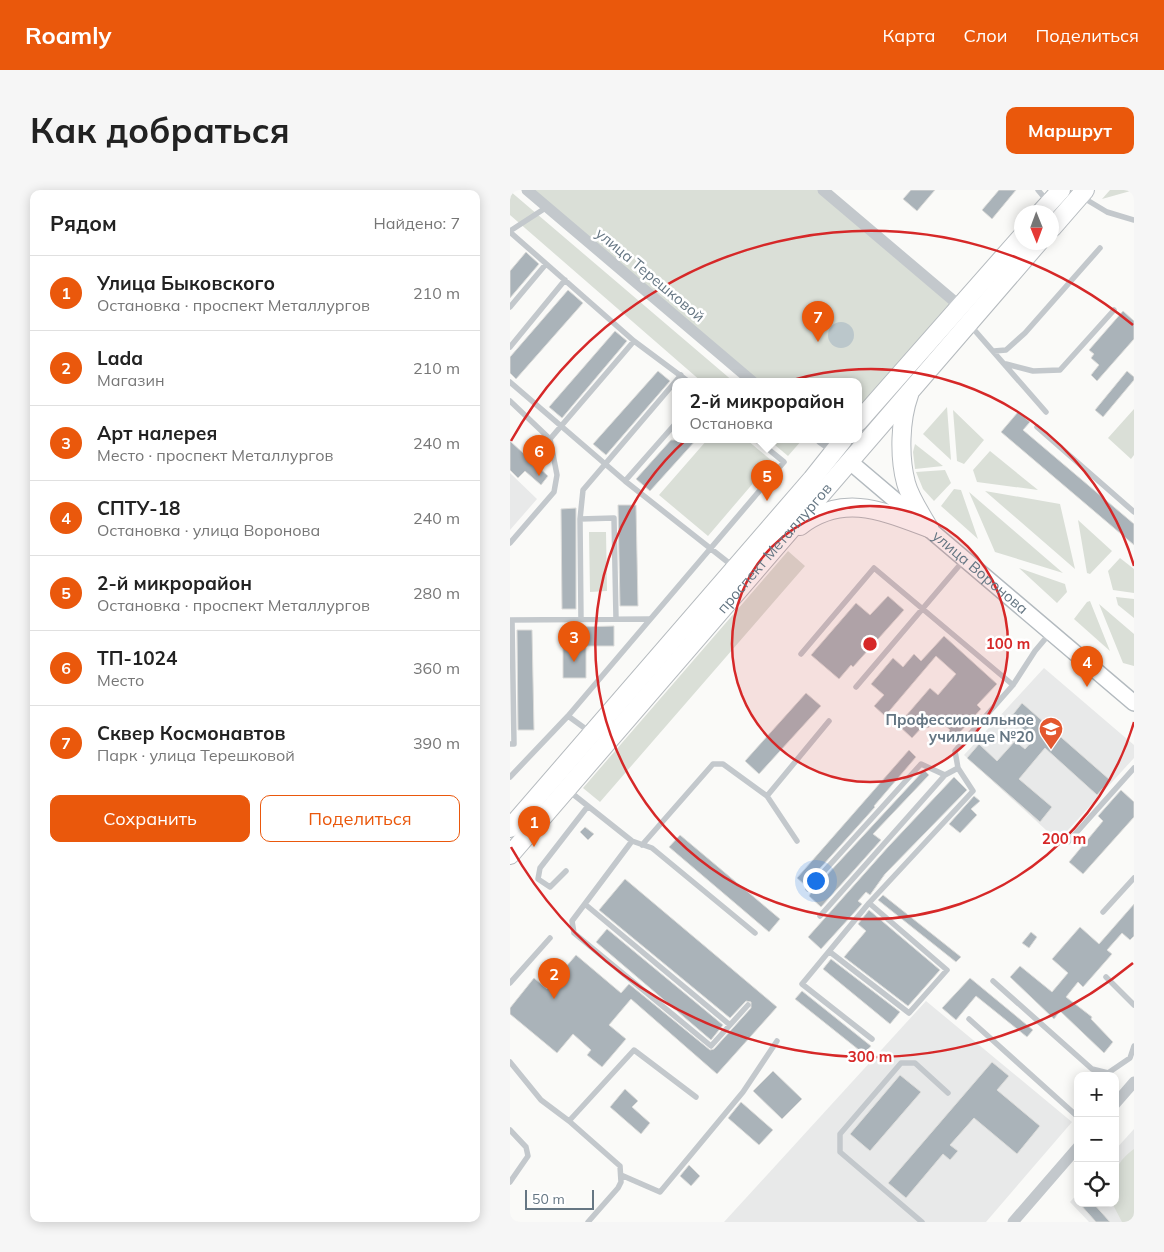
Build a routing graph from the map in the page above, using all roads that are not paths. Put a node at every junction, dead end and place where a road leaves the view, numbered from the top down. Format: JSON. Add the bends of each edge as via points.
{"nodes":[{"id":1,"x":528,"y":190,"type":"edge"},
{"id":2,"x":823,"y":190,"type":"edge"},
{"id":3,"x":1038,"y":190,"type":"edge"},
{"id":4,"x":1061,"y":190,"type":"edge"},
{"id":5,"x":1079,"y":192,"type":"edge"},
{"id":6,"x":1044,"y":205,"type":"edge"},
{"id":7,"x":1048,"y":205,"type":"edge"},
{"id":8,"x":547,"y":207,"type":"junction"},
{"id":9,"x":1059,"y":219,"type":"edge"},
{"id":10,"x":1134,"y":220,"type":"edge"},
{"id":11,"x":510,"y":231,"type":"edge"},
{"id":12,"x":1014,"y":248,"type":"edge"},
{"id":13,"x":1100,"y":248,"type":"dead end"},
{"id":14,"x":1031,"y":250,"type":"edge"},
{"id":15,"x":546,"y":264,"type":"junction"},
{"id":16,"x":565,"y":280,"type":"junction"},
{"id":17,"x":510,"y":307,"type":"edge"},
{"id":18,"x":1114,"y":310,"type":"dead end"},
{"id":19,"x":968,"y":316,"type":"junction"},
{"id":20,"x":634,"y":341,"type":"junction"},
{"id":21,"x":510,"y":348,"type":"edge"},
{"id":22,"x":994,"y":352,"type":"junction"},
{"id":23,"x":1006,"y":364,"type":"junction"},
{"id":24,"x":681,"y":375,"type":"junction"},
{"id":25,"x":678,"y":378,"type":"edge"},
{"id":26,"x":684,"y":378,"type":"edge"},
{"id":27,"x":748,"y":378,"type":"edge"},
{"id":28,"x":510,"y":382,"type":"edge"},
{"id":29,"x":672,"y":386,"type":"edge"},
{"id":30,"x":910,"y":392,"type":"junction"},
{"id":31,"x":510,"y":401,"type":"edge"},
{"id":32,"x":1046,"y":412,"type":"dead end"},
{"id":33,"x":862,"y":418,"type":"edge"},
{"id":34,"x":563,"y":426,"type":"junction"},
{"id":35,"x":1037,"y":427,"type":"dead end"},
{"id":36,"x":672,"y":428,"type":"edge"},
{"id":37,"x":550,"y":439,"type":"junction"},
{"id":38,"x":761,"y":443,"type":"edge"},
{"id":39,"x":833,"y":443,"type":"edge"},
{"id":40,"x":849,"y":461,"type":"junction"},
{"id":41,"x":605,"y":464,"type":"junction"},
{"id":42,"x":625,"y":481,"type":"junction"},
{"id":43,"x":1134,"y":512,"type":"edge"},
{"id":44,"x":580,"y":519,"type":"junction"},
{"id":45,"x":929,"y":528,"type":"junction"},
{"id":46,"x":780,"y":542,"type":"junction"},
{"id":47,"x":510,"y":543,"type":"edge"},
{"id":48,"x":710,"y":546,"type":"junction"},
{"id":49,"x":965,"y":559,"type":"junction"},
{"id":50,"x":734,"y":567,"type":"junction"},
{"id":51,"x":924,"y":610,"type":"junction"},
{"id":52,"x":616,"y":619,"type":"junction"},
{"id":53,"x":649,"y":619,"type":"junction"},
{"id":54,"x":511,"y":620,"type":"edge"},
{"id":55,"x":581,"y":620,"type":"junction"},
{"id":56,"x":1051,"y":632,"type":"junction"},
{"id":57,"x":801,"y":654,"type":"dead end"},
{"id":58,"x":1014,"y":685,"type":"junction"},
{"id":59,"x":856,"y":687,"type":"dead end"},
{"id":60,"x":1134,"y":704,"type":"edge"},
{"id":61,"x":568,"y":716,"type":"junction"},
{"id":62,"x":829,"y":721,"type":"dead end"},
{"id":63,"x":592,"y":733,"type":"junction"},
{"id":64,"x":510,"y":744,"type":"edge"},
{"id":65,"x":958,"y":768,"type":"junction"},
{"id":66,"x":1134,"y":768,"type":"edge"},
{"id":67,"x":945,"y":775,"type":"junction"},
{"id":68,"x":510,"y":776,"type":"edge"},
{"id":69,"x":566,"y":788,"type":"junction"},
{"id":70,"x":767,"y":796,"type":"junction"},
{"id":71,"x":588,"y":806,"type":"junction"},
{"id":72,"x":510,"y":828,"type":"edge"},
{"id":73,"x":632,"y":841,"type":"junction"},
{"id":74,"x":797,"y":841,"type":"dead end"},
{"id":75,"x":1068,"y":842,"type":"dead end"},
{"id":76,"x":642,"y":845,"type":"junction"},
{"id":77,"x":510,"y":855,"type":"edge"},
{"id":78,"x":566,"y":871,"type":"dead end"},
{"id":79,"x":1134,"y":878,"type":"edge"},
{"id":80,"x":808,"y":889,"type":"dead end"},
{"id":81,"x":869,"y":903,"type":"junction"},
{"id":82,"x":586,"y":905,"type":"junction"},
{"id":83,"x":1103,"y":912,"type":"dead end"},
{"id":84,"x":820,"y":916,"type":"dead end"},
{"id":85,"x":755,"y":933,"type":"dead end"},
{"id":86,"x":550,"y":938,"type":"dead end"},
{"id":87,"x":830,"y":952,"type":"junction"},
{"id":88,"x":1106,"y":977,"type":"dead end"},
{"id":89,"x":993,"y":981,"type":"dead end"},
{"id":90,"x":510,"y":983,"type":"edge"},
{"id":91,"x":748,"y":1005,"type":"dead end"},
{"id":92,"x":1134,"y":1005,"type":"edge"},
{"id":93,"x":969,"y":1019,"type":"dead end"},
{"id":94,"x":730,"y":1025,"type":"junction"},
{"id":95,"x":872,"y":1040,"type":"dead end"},
{"id":96,"x":777,"y":1042,"type":"dead end"},
{"id":97,"x":1134,"y":1046,"type":"edge"},
{"id":98,"x":510,"y":1062,"type":"edge"},
{"id":99,"x":1134,"y":1082,"type":"edge"},
{"id":100,"x":948,"y":1093,"type":"dead end"},
{"id":101,"x":696,"y":1097,"type":"dead end"},
{"id":102,"x":1119,"y":1099,"type":"edge"},
{"id":103,"x":1074,"y":1113,"type":"edge"},
{"id":104,"x":570,"y":1121,"type":"junction"},
{"id":105,"x":510,"y":1130,"type":"edge"},
{"id":106,"x":1074,"y":1152,"type":"edge"},
{"id":107,"x":621,"y":1175,"type":"junction"},
{"id":108,"x":510,"y":1182,"type":"edge"},
{"id":109,"x":588,"y":1222,"type":"edge"},
{"id":110,"x":922,"y":1222,"type":"edge"},
{"id":111,"x":1013,"y":1222,"type":"edge"}],
"edges":[{"from":1,"to":8,"type":"street","name":"улица Терешковой"},
{"from":2,"to":19,"type":"street"},
{"from":3,"to":6,"type":"lane"},
{"from":4,"to":7,"type":"main road"},
{"from":5,"to":9,"type":"main road"},
{"from":5,"to":10,"type":"lane","via":[[1089,203]]},
{"from":8,"to":11,"type":"lane"},
{"from":8,"to":27,"type":"street","name":"улица Терешковой"},
{"from":11,"to":15,"type":"lane"},
{"from":12,"to":19,"type":"main road","name":"проспект Металлургов"},
{"from":13,"to":22,"type":"lane","via":[[1025,334],[1006,350]]},
{"from":14,"to":19,"type":"main road","name":"проспект Металлургов"},
{"from":15,"to":16,"type":"lane"},
{"from":15,"to":17,"type":"lane"},
{"from":16,"to":20,"type":"lane"},
{"from":16,"to":21,"type":"lane"},
{"from":18,"to":23,"type":"lane","via":[[1060,370],[1033,371]]},
{"from":19,"to":22,"type":"lane"},
{"from":19,"to":30,"type":"main road","name":"проспект Металлургов"},
{"from":19,"to":33,"type":"main road","name":"проспект Металлургов"},
{"from":20,"to":24,"type":"lane"},
{"from":20,"to":34,"type":"lane"},
{"from":22,"to":23,"type":"lane"},
{"from":23,"to":32,"type":"lane"},
{"from":24,"to":25,"type":"lane"},
{"from":24,"to":26,"type":"lane"},
{"from":28,"to":34,"type":"lane"},
{"from":29,"to":41,"type":"lane"},
{"from":30,"to":40,"type":"main road","name":"проспект Металлургов"},
{"from":30,"to":45,"type":"main road","via":[[904,416],[905,478]]},
{"from":31,"to":37,"type":"lane"},
{"from":34,"to":37,"type":"lane"},
{"from":34,"to":41,"type":"lane"},
{"from":35,"to":43,"type":"lane"},
{"from":36,"to":42,"type":"lane"},
{"from":37,"to":47,"type":"lane","via":[[557,475],[554,492]]},
{"from":38,"to":48,"type":"lane","via":[[784,462]]},
{"from":39,"to":40,"type":"main road"},
{"from":39,"to":50,"type":"main road","name":"проспект Металлургов","via":[[812,479]]},
{"from":40,"to":45,"type":"main road","name":"улица Воронова"},
{"from":40,"to":46,"type":"main road","name":"проспект Металлургов"},
{"from":41,"to":42,"type":"lane"},
{"from":41,"to":44,"type":"lane","via":[[583,490]]},
{"from":42,"to":48,"type":"lane"},
{"from":44,"to":52,"type":"lane","via":[[614,518]]},
{"from":44,"to":55,"type":"lane"},
{"from":45,"to":46,"type":"main road","via":[[894,515],[853,506],[820,514]]},
{"from":45,"to":49,"type":"main road","name":"улица Воронова"},
{"from":46,"to":69,"type":"main road","name":"проспект Металлургов"},
{"from":48,"to":50,"type":"lane"},
{"from":48,"to":53,"type":"lane"},
{"from":49,"to":51,"type":"lane"},
{"from":49,"to":56,"type":"main road","name":"улица Воронова"},
{"from":50,"to":63,"type":"main road","name":"проспект Металлургов"},
{"from":51,"to":57,"type":"lane","via":[[874,568]]},
{"from":51,"to":58,"type":"lane"},
{"from":51,"to":59,"type":"lane"},
{"from":52,"to":53,"type":"lane"},
{"from":52,"to":55,"type":"lane"},
{"from":53,"to":61,"type":"lane"},
{"from":54,"to":55,"type":"lane"},
{"from":54,"to":64,"type":"lane","via":[[514,744]]},
{"from":56,"to":58,"type":"lane"},
{"from":56,"to":60,"type":"main road","name":"улица Воронова"},
{"from":58,"to":65,"type":"lane","via":[[955,751]]},
{"from":61,"to":63,"type":"lane"},
{"from":61,"to":68,"type":"lane"},
{"from":62,"to":70,"type":"lane"},
{"from":63,"to":72,"type":"main road","name":"проспект Металлургов"},
{"from":65,"to":67,"type":"lane"},
{"from":65,"to":81,"type":"lane","via":[[973,791]]},
{"from":66,"to":75,"type":"lane"},
{"from":67,"to":80,"type":"lane","via":[[921,764]]},
{"from":67,"to":84,"type":"lane"},
{"from":69,"to":71,"type":"lane"},
{"from":69,"to":77,"type":"main road","name":"проспект Металлургов"},
{"from":70,"to":74,"type":"lane"},
{"from":70,"to":76,"type":"lane","via":[[723,764],[713,764]]},
{"from":71,"to":73,"type":"lane"},
{"from":71,"to":78,"type":"lane","via":[[540,868],[538,879],[550,888]]},
{"from":73,"to":76,"type":"lane"},
{"from":73,"to":82,"type":"lane"},
{"from":76,"to":85,"type":"lane","via":[[652,848]]},
{"from":79,"to":83,"type":"lane"},
{"from":81,"to":87,"type":"lane"},
{"from":81,"to":87,"type":"lane","via":[[947,970],[909,1013]]},
{"from":82,"to":94,"type":"lane"},
{"from":82,"to":94,"type":"lane","via":[[572,921],[574,933],[711,1046]]},
{"from":86,"to":90,"type":"lane"},
{"from":87,"to":95,"type":"lane","via":[[802,984]]},
{"from":88,"to":92,"type":"lane"},
{"from":89,"to":97,"type":"lane","via":[[1092,1069],[1108,1073],[1130,1058]]},
{"from":91,"to":94,"type":"lane"},
{"from":93,"to":103,"type":"lane"},
{"from":96,"to":107,"type":"lane","via":[[743,1092],[660,1192]]},
{"from":98,"to":104,"type":"lane","via":[[541,1100]]},
{"from":99,"to":102,"type":"street"},
{"from":100,"to":110,"type":"lane","via":[[915,1063],[901,1063],[840,1134],[840,1152]]},
{"from":101,"to":104,"type":"lane","via":[[634,1050]]},
{"from":104,"to":107,"type":"lane","via":[[613,1158],[620,1166]]},
{"from":105,"to":108,"type":"lane","via":[[526,1147],[528,1156]]},
{"from":106,"to":111,"type":"street"},
{"from":107,"to":109,"type":"lane","via":[[618,1188]]}]}
